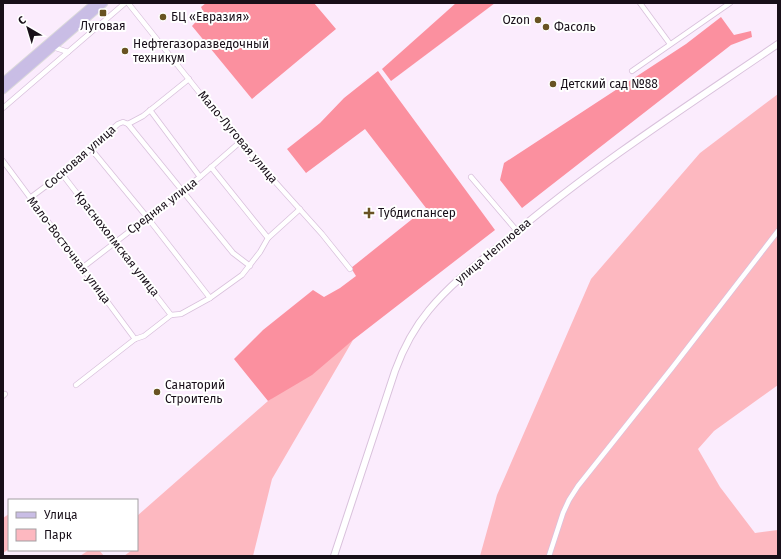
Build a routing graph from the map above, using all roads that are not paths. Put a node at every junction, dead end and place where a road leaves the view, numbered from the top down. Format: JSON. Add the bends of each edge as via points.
{"nodes":[{"id":1,"x":95,"y":3,"type":"edge"},
{"id":2,"x":104,"y":3,"type":"edge"},
{"id":3,"x":126,"y":3,"type":"edge"},
{"id":4,"x":640,"y":3,"type":"edge"},
{"id":5,"x":730,"y":3,"type":"edge"},
{"id":6,"x":670,"y":44,"type":"junction"},
{"id":7,"x":778,"y":44,"type":"edge"},
{"id":8,"x":53,"y":47,"type":"junction"},
{"id":9,"x":68,"y":52,"type":"junction"},
{"id":10,"x":632,"y":71,"type":"dead end"},
{"id":11,"x":189,"y":79,"type":"junction"},
{"id":12,"x":3,"y":82,"type":"edge"},
{"id":13,"x":3,"y":90,"type":"edge"},
{"id":14,"x":3,"y":108,"type":"edge"},
{"id":15,"x":150,"y":110,"type":"junction"},
{"id":16,"x":128,"y":124,"type":"junction"},
{"id":17,"x":240,"y":142,"type":"junction"},
{"id":18,"x":91,"y":149,"type":"junction"},
{"id":19,"x":3,"y":161,"type":"edge"},
{"id":20,"x":211,"y":168,"type":"junction"},
{"id":21,"x":62,"y":174,"type":"junction"},
{"id":22,"x":200,"y":177,"type":"junction"},
{"id":23,"x":471,"y":177,"type":"dead end"},
{"id":24,"x":182,"y":190,"type":"junction"},
{"id":25,"x":30,"y":198,"type":"junction"},
{"id":26,"x":300,"y":209,"type":"junction"},
{"id":27,"x":147,"y":217,"type":"junction"},
{"id":28,"x":517,"y":231,"type":"junction"},
{"id":29,"x":778,"y":231,"type":"edge"},
{"id":30,"x":268,"y":238,"type":"junction"},
{"id":31,"x":115,"y":242,"type":"junction"},
{"id":32,"x":250,"y":266,"type":"junction"},
{"id":33,"x":82,"y":268,"type":"junction"},
{"id":34,"x":350,"y":269,"type":"dead end"},
{"id":35,"x":210,"y":298,"type":"junction"},
{"id":36,"x":171,"y":315,"type":"junction"},
{"id":37,"x":135,"y":339,"type":"junction"},
{"id":38,"x":76,"y":385,"type":"dead end"},
{"id":39,"x":334,"y":556,"type":"edge"},
{"id":40,"x":549,"y":556,"type":"edge"}],
"edges":[{"from":1,"to":12,"type":"main road"},
{"from":2,"to":8,"type":"main road"},
{"from":3,"to":9,"type":"street"},
{"from":3,"to":11,"type":"street","name":"Мало-Луговая улица"},
{"from":4,"to":6,"type":"street"},
{"from":5,"to":6,"type":"street"},
{"from":6,"to":10,"type":"street"},
{"from":7,"to":28,"type":"main road","name":"улица Неплюева","via":[[584,178]]},
{"from":8,"to":9,"type":"street"},
{"from":8,"to":13,"type":"main road"},
{"from":9,"to":14,"type":"street"},
{"from":11,"to":15,"type":"street","name":"Сосновая улица"},
{"from":11,"to":17,"type":"street","name":"Мало-Луговая улица"},
{"from":15,"to":16,"type":"street","name":"Сосновая улица"},
{"from":15,"to":22,"type":"street"},
{"from":16,"to":18,"type":"street","name":"Сосновая улица","via":[[118,124]]},
{"from":16,"to":24,"type":"street"},
{"from":17,"to":20,"type":"street","name":"Средняя улица"},
{"from":17,"to":26,"type":"street","name":"Мало-Луговая улица"},
{"from":18,"to":21,"type":"street","name":"Сосновая улица"},
{"from":18,"to":27,"type":"street"},
{"from":19,"to":25,"type":"street","name":"Мало-Восточная улица"},
{"from":20,"to":22,"type":"street","name":"Средняя улица"},
{"from":20,"to":30,"type":"street"},
{"from":21,"to":25,"type":"street","name":"Сосновая улица"},
{"from":21,"to":31,"type":"street","name":"Краснохолмская улица"},
{"from":22,"to":24,"type":"street","name":"Средняя улица"},
{"from":23,"to":28,"type":"street"},
{"from":24,"to":27,"type":"street","name":"Средняя улица"},
{"from":24,"to":32,"type":"street","via":[[234,252]]},
{"from":25,"to":33,"type":"street","name":"Мало-Восточная улица"},
{"from":26,"to":30,"type":"street"},
{"from":26,"to":34,"type":"street","name":"Мало-Луговая улица"},
{"from":27,"to":31,"type":"street","name":"Средняя улица"},
{"from":27,"to":35,"type":"street"},
{"from":28,"to":39,"type":"main road","name":"улица Неплюева","via":[[443,294],[410,337],[395,370]]},
{"from":29,"to":40,"type":"street","via":[[578,486],[562,513]]},
{"from":30,"to":32,"type":"street"},
{"from":31,"to":33,"type":"street","name":"Средняя улица"},
{"from":31,"to":36,"type":"street","name":"Краснохолмская улица"},
{"from":32,"to":35,"type":"street","via":[[242,275]]},
{"from":33,"to":37,"type":"street","name":"Мало-Восточная улица"},
{"from":35,"to":36,"type":"street","via":[[181,314]]},
{"from":36,"to":37,"type":"street","via":[[144,336]]},
{"from":37,"to":38,"type":"street"}]}
